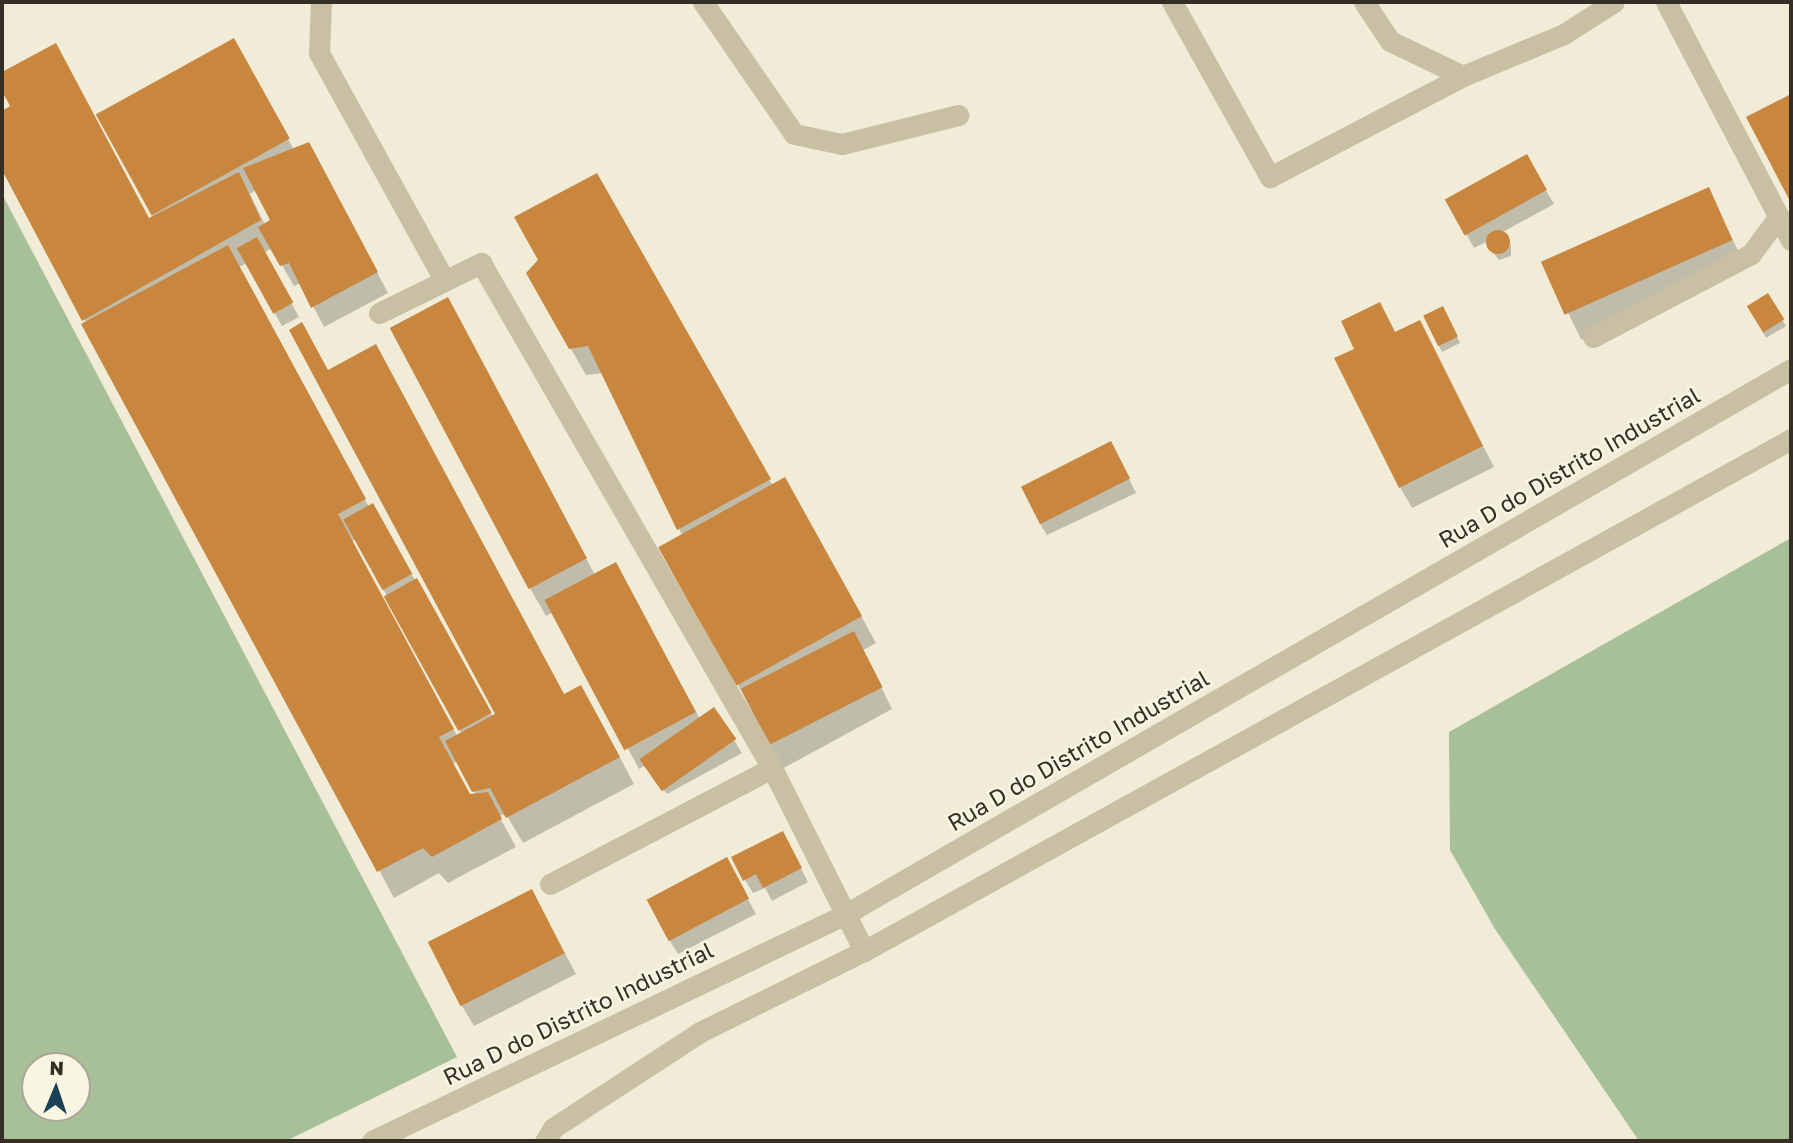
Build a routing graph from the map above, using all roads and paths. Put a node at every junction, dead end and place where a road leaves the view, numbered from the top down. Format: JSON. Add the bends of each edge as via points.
{"nodes":[{"id":1,"x":321,"y":2,"type":"edge"},
{"id":2,"x":703,"y":2,"type":"edge"},
{"id":3,"x":1172,"y":2,"type":"edge"},
{"id":4,"x":1364,"y":2,"type":"edge"},
{"id":5,"x":1615,"y":2,"type":"edge"},
{"id":6,"x":1666,"y":2,"type":"edge"},
{"id":7,"x":1463,"y":76,"type":"junction"},
{"id":8,"x":958,"y":116,"type":"dead end"},
{"id":9,"x":1779,"y":216,"type":"junction"},
{"id":10,"x":1791,"y":240,"type":"edge"},
{"id":11,"x":445,"y":281,"type":"junction"},
{"id":12,"x":379,"y":313,"type":"dead end"},
{"id":13,"x":1593,"y":337,"type":"dead end"},
{"id":14,"x":1791,"y":369,"type":"edge"},
{"id":15,"x":1791,"y":439,"type":"edge"},
{"id":16,"x":772,"y":768,"type":"junction"},
{"id":17,"x":551,"y":884,"type":"dead end"},
{"id":18,"x":844,"y":915,"type":"junction"},
{"id":19,"x":864,"y":951,"type":"junction"},
{"id":20,"x":372,"y":1141,"type":"edge"},
{"id":21,"x":545,"y":1141,"type":"edge"}],
"edges":[{"from":1,"to":11,"type":"street","via":[[319,53]]},
{"from":2,"to":8,"type":"street","via":[[794,134],[842,144]]},
{"from":3,"to":7,"type":"street","via":[[1270,177]]},
{"from":4,"to":7,"type":"street","via":[[1390,41]]},
{"from":5,"to":7,"type":"street","via":[[1564,34]]},
{"from":6,"to":9,"type":"street"},
{"from":9,"to":10,"type":"street"},
{"from":9,"to":13,"type":"street","via":[[1751,254]]},
{"from":11,"to":12,"type":"street"},
{"from":11,"to":16,"type":"street","via":[[481,263]]},
{"from":14,"to":18,"type":"street","name":"Rua D do Distrito Industrial"},
{"from":15,"to":19,"type":"street"},
{"from":16,"to":17,"type":"street"},
{"from":16,"to":18,"type":"street"},
{"from":18,"to":19,"type":"street"},
{"from":18,"to":20,"type":"street","name":"Rua D do Distrito Industrial"},
{"from":19,"to":21,"type":"street","via":[[700,1032],[553,1128]]}]}
